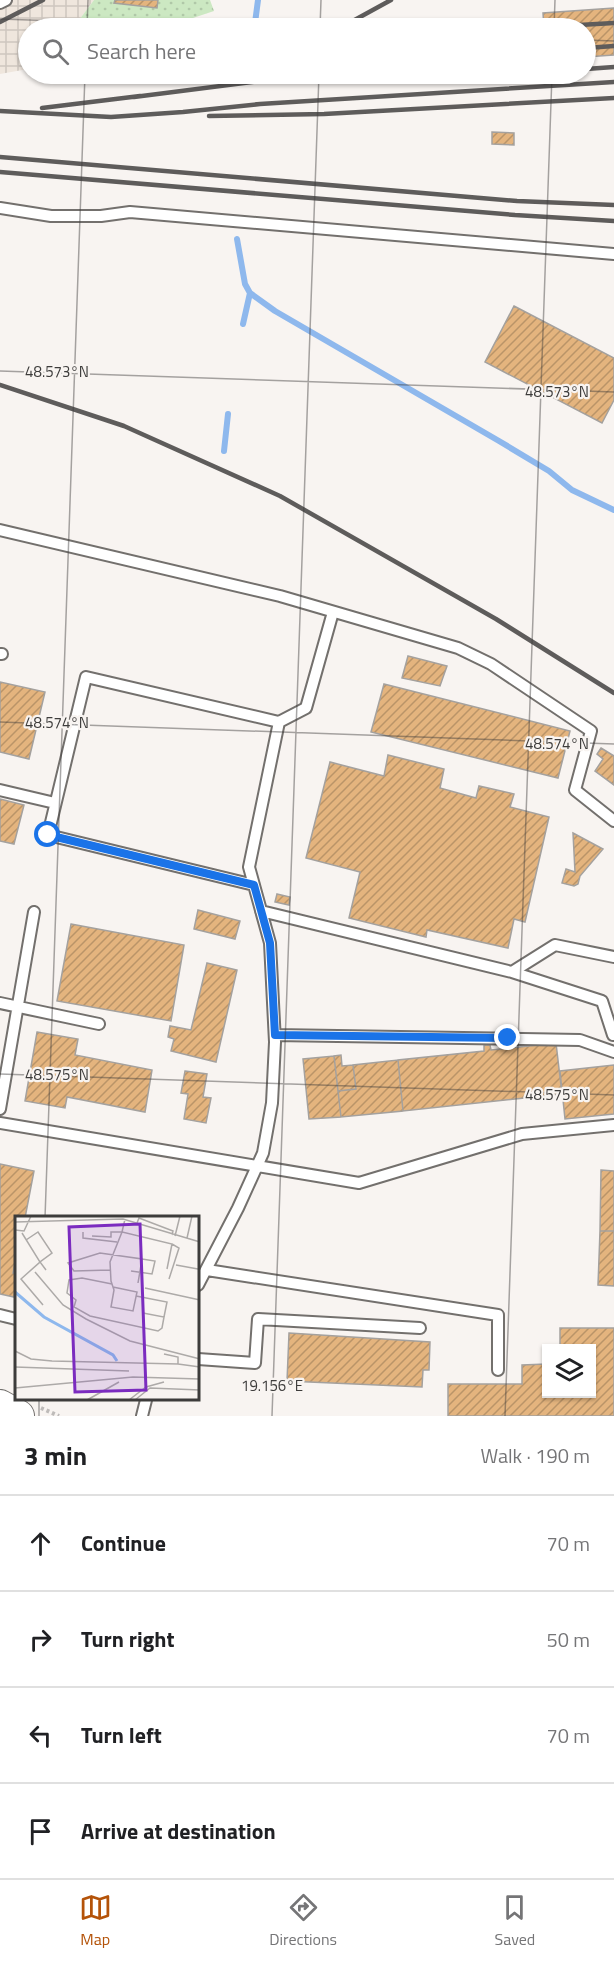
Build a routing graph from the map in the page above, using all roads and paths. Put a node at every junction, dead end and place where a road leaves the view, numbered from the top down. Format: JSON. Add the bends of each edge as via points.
{"nodes":[{"id":1,"x":6,"y":0,"type":"edge"},
{"id":2,"x":0,"y":3,"type":"edge"},
{"id":3,"x":0,"y":208,"type":"edge"},
{"id":4,"x":614,"y":254,"type":"edge"},
{"id":5,"x":0,"y":530,"type":"edge"},
{"id":6,"x":333,"y":612,"type":"junction"},
{"id":7,"x":279,"y":722,"type":"junction"},
{"id":8,"x":0,"y":790,"type":"edge"},
{"id":9,"x":55,"y":803,"type":"junction"},
{"id":10,"x":614,"y":821,"type":"edge"},
{"id":11,"x":254,"y":885,"type":"junction"},
{"id":12,"x":261,"y":911,"type":"junction"},
{"id":13,"x":34,"y":912,"type":"dead end"},
{"id":14,"x":614,"y":957,"type":"edge"},
{"id":15,"x":512,"y":972,"type":"junction"},
{"id":16,"x":0,"y":1004,"type":"edge"},
{"id":17,"x":18,"y":1007,"type":"junction"},
{"id":18,"x":99,"y":1024,"type":"dead end"},
{"id":19,"x":275,"y":1035,"type":"junction"},
{"id":20,"x":613,"y":1035,"type":"edge"},
{"id":21,"x":614,"y":1052,"type":"edge"},
{"id":22,"x":0,"y":1109,"type":"edge"},
{"id":23,"x":0,"y":1123,"type":"edge"},
{"id":24,"x":614,"y":1125,"type":"edge"},
{"id":25,"x":256,"y":1167,"type":"junction"},
{"id":26,"x":207,"y":1270,"type":"junction"},
{"id":27,"x":200,"y":1282,"type":"edge"},
{"id":28,"x":0,"y":1315,"type":"edge"},
{"id":29,"x":15,"y":1319,"type":"edge"},
{"id":30,"x":420,"y":1328,"type":"dead end"},
{"id":31,"x":200,"y":1359,"type":"edge"},
{"id":32,"x":498,"y":1370,"type":"dead end"},
{"id":33,"x":146,"y":1401,"type":"edge"},
{"id":34,"x":0,"y":1406,"type":"edge"},
{"id":35,"x":18,"y":1416,"type":"edge"},
{"id":36,"x":142,"y":1416,"type":"edge"}],
"edges":[{"from":1,"to":2,"type":"lane"},
{"from":3,"to":4,"type":"lane","via":[[51,216],[130,212]]},
{"from":5,"to":6,"type":"lane"},
{"from":6,"to":7,"type":"lane","via":[[306,708]]},
{"from":6,"to":10,"type":"lane","via":[[458,648],[491,664],[591,731],[575,790]]},
{"from":7,"to":9,"type":"lane","via":[[86,676]]},
{"from":7,"to":11,"type":"lane","via":[[249,867]]},
{"from":8,"to":9,"type":"lane"},
{"from":9,"to":11,"type":"lane","via":[[48,835]]},
{"from":11,"to":12,"type":"lane"},
{"from":12,"to":15,"type":"lane"},
{"from":12,"to":19,"type":"lane","via":[[270,943]]},
{"from":13,"to":17,"type":"lane"},
{"from":14,"to":15,"type":"lane","via":[[555,945]]},
{"from":15,"to":20,"type":"lane","via":[[602,1001]]},
{"from":16,"to":17,"type":"lane"},
{"from":17,"to":18,"type":"lane"},
{"from":17,"to":22,"type":"lane"},
{"from":19,"to":21,"type":"lane","via":[[580,1040]]},
{"from":19,"to":25,"type":"lane","via":[[273,1103]]},
{"from":23,"to":25,"type":"lane"},
{"from":24,"to":25,"type":"lane","via":[[522,1134],[359,1183]]},
{"from":25,"to":26,"type":"lane"},
{"from":26,"to":27,"type":"lane"},
{"from":26,"to":32,"type":"lane","via":[[498,1315]]},
{"from":28,"to":29,"type":"lane"},
{"from":30,"to":31,"type":"lane","via":[[258,1319],[255,1363]]},
{"from":33,"to":36,"type":"lane"},
{"from":34,"to":35,"type":"street"}]}
